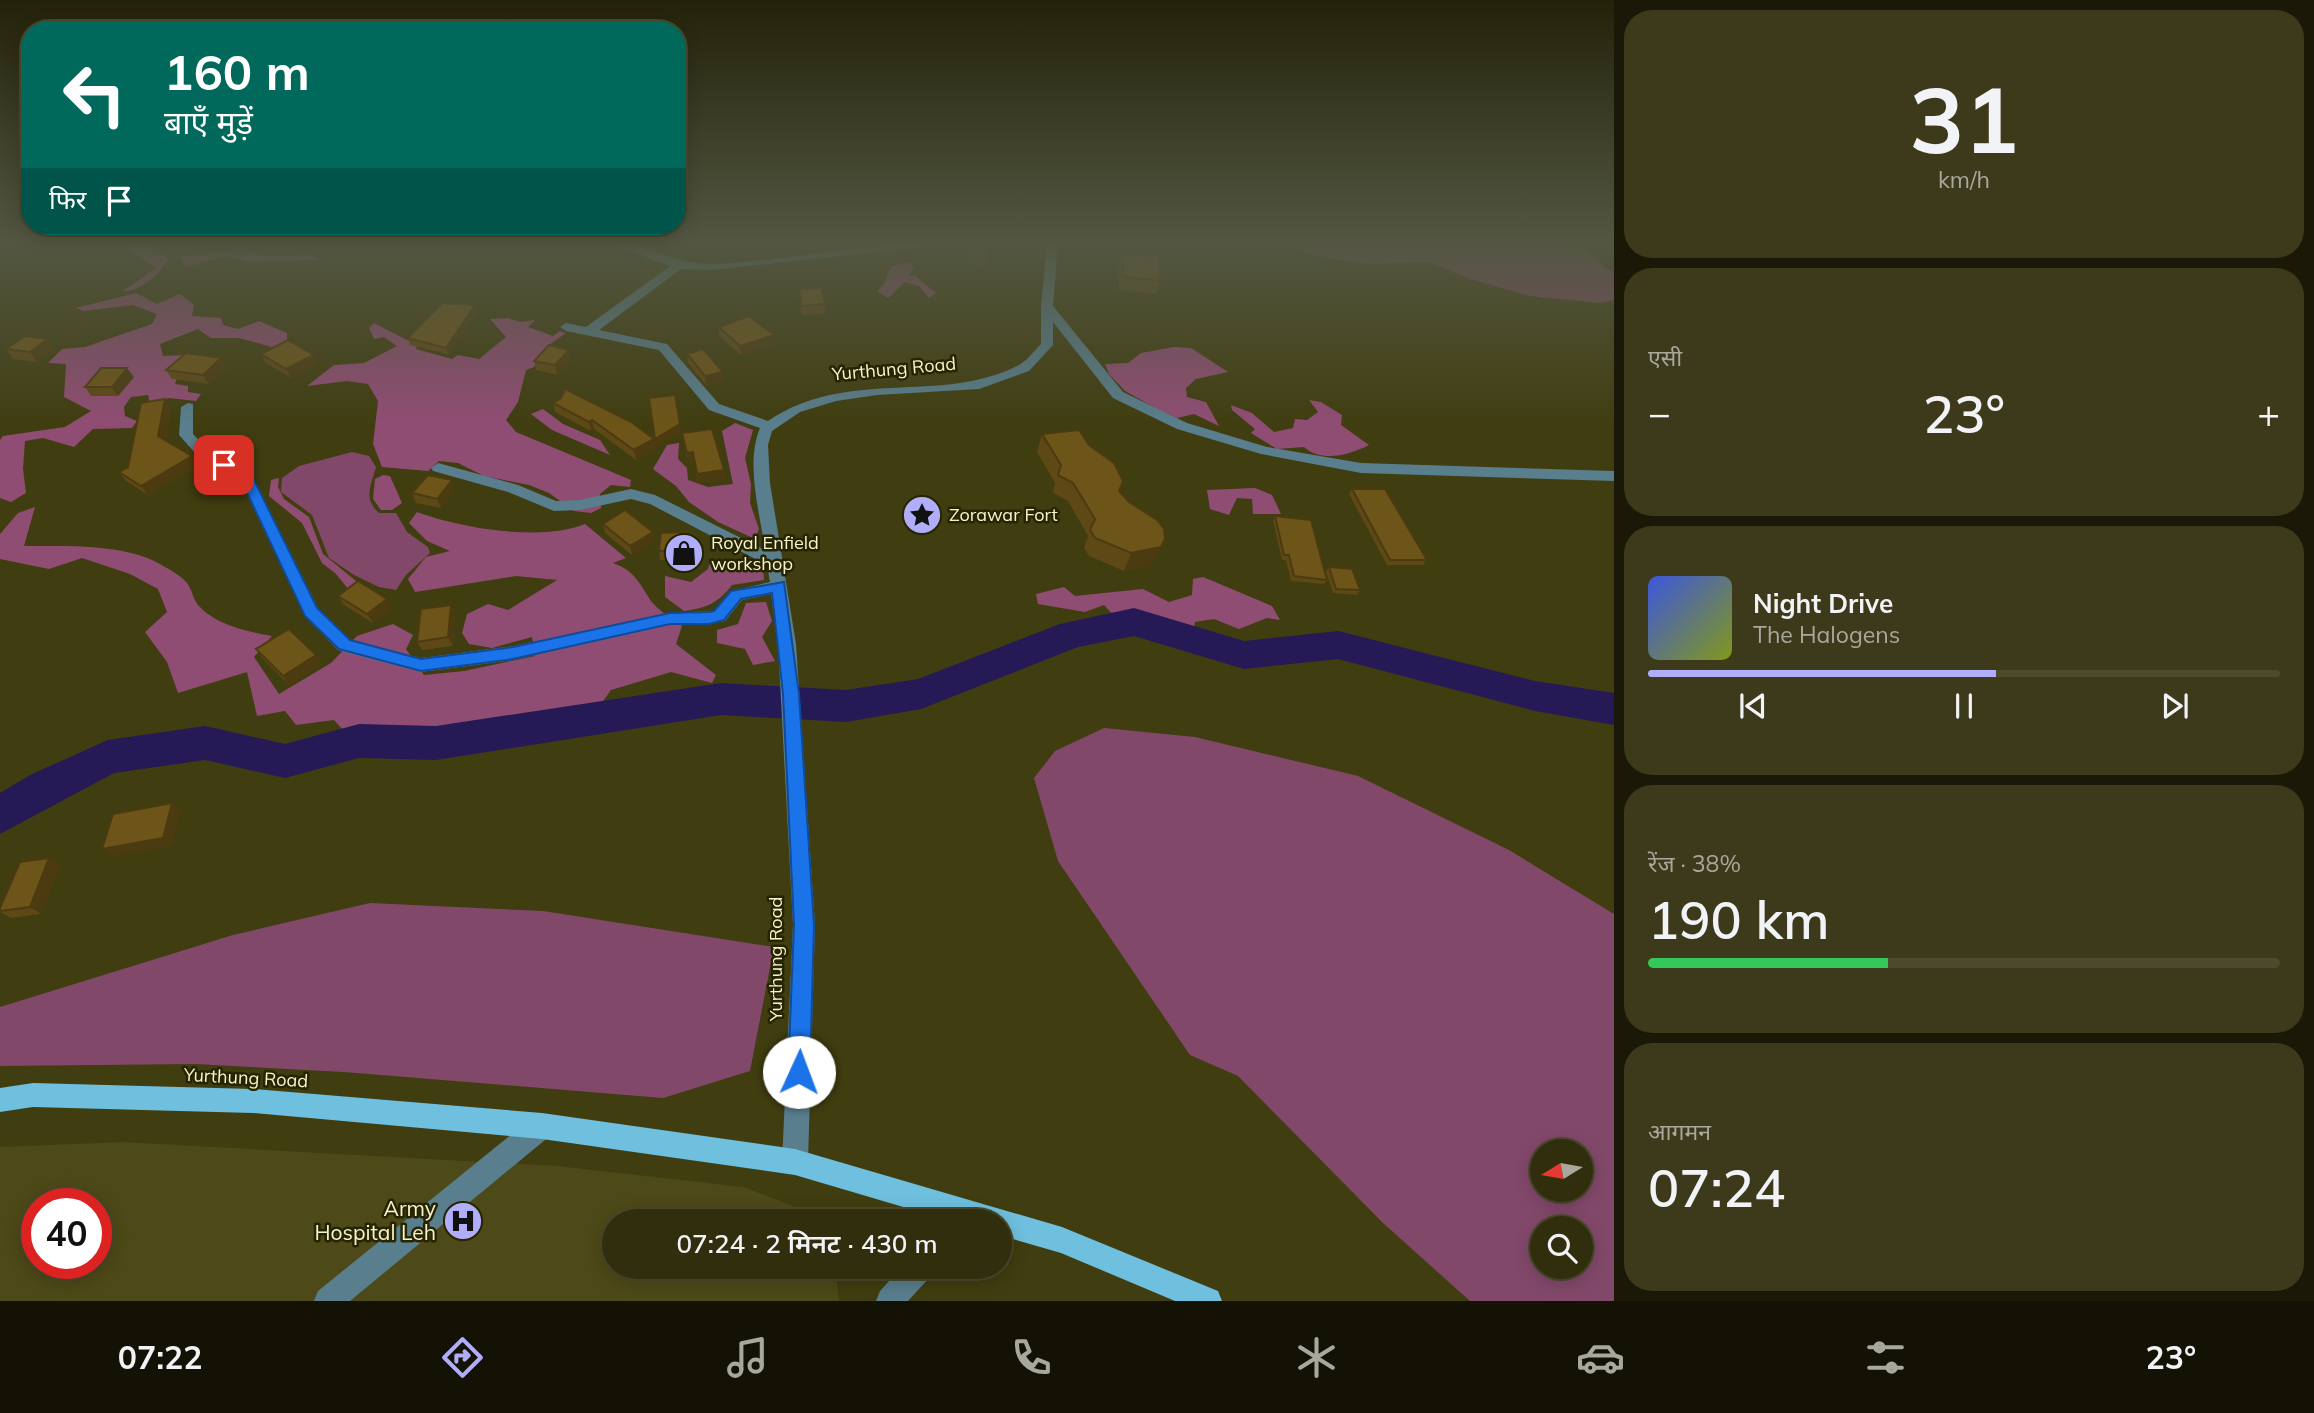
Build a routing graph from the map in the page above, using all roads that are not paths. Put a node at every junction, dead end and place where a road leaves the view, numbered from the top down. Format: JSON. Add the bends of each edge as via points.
{"nodes":[{"id":1,"x":626,"y":304,"type":"edge"},
{"id":2,"x":1047,"y":306,"type":"joint"},
{"id":3,"x":566,"y":327,"type":"dead end"},
{"id":4,"x":588,"y":332,"type":"junction"},
{"id":5,"x":188,"y":407,"type":"dead end"},
{"id":6,"x":769,"y":426,"type":"junction"},
{"id":7,"x":438,"y":468,"type":"dead end"},
{"id":8,"x":1614,"y":476,"type":"edge"},
{"id":9,"x":776,"y":563,"type":"junction"},
{"id":10,"x":779,"y":586,"type":"junction"},
{"id":11,"x":0,"y":1100,"type":"edge"},
{"id":12,"x":542,"y":1126,"type":"junction"},
{"id":13,"x":795,"y":1162,"type":"junction"},
{"id":14,"x":940,"y":1209,"type":"edge"},
{"id":15,"x":1012,"y":1228,"type":"edge"},
{"id":16,"x":909,"y":1279,"type":"edge"},
{"id":17,"x":328,"y":1301,"type":"edge"},
{"id":18,"x":890,"y":1301,"type":"edge"},
{"id":19,"x":1208,"y":1301,"type":"edge"}],
"edges":[{"from":1,"to":4,"type":"street"},
{"from":2,"to":6,"type":"street","name":"Yurthung Road","via":[[1047,345],[1024,368],[974,386],[834,397],[794,409]]},
{"from":2,"to":8,"type":"street","via":[[1118,395],[1182,426],[1266,451],[1362,468]]},
{"from":3,"to":4,"type":"street"},
{"from":4,"to":6,"type":"street","via":[[663,347],[714,407]]},
{"from":5,"to":10,"type":"street","via":[[186,435],[201,451],[247,480],[311,612],[344,645],[421,665],[513,653],[670,619],[709,618],[719,615],[737,595]]},
{"from":6,"to":9,"type":"street","name":"Yurthung Road","via":[[761,458]]},
{"from":7,"to":9,"type":"street","via":[[513,488],[554,506],[631,494],[655,500]]},
{"from":9,"to":10,"type":"street","name":"Yurthung Road"},
{"from":10,"to":13,"type":"street","name":"Yurthung Road","via":[[791,694],[804,925]]},
{"from":11,"to":12,"type":"main road","name":"Yurthung Road","via":[[33,1095],[253,1101]]},
{"from":12,"to":13,"type":"main road","name":"Yurthung Road"},
{"from":12,"to":17,"type":"street"},
{"from":13,"to":14,"type":"main road"},
{"from":15,"to":19,"type":"main road","via":[[1062,1240]]},
{"from":16,"to":18,"type":"street"}]}
